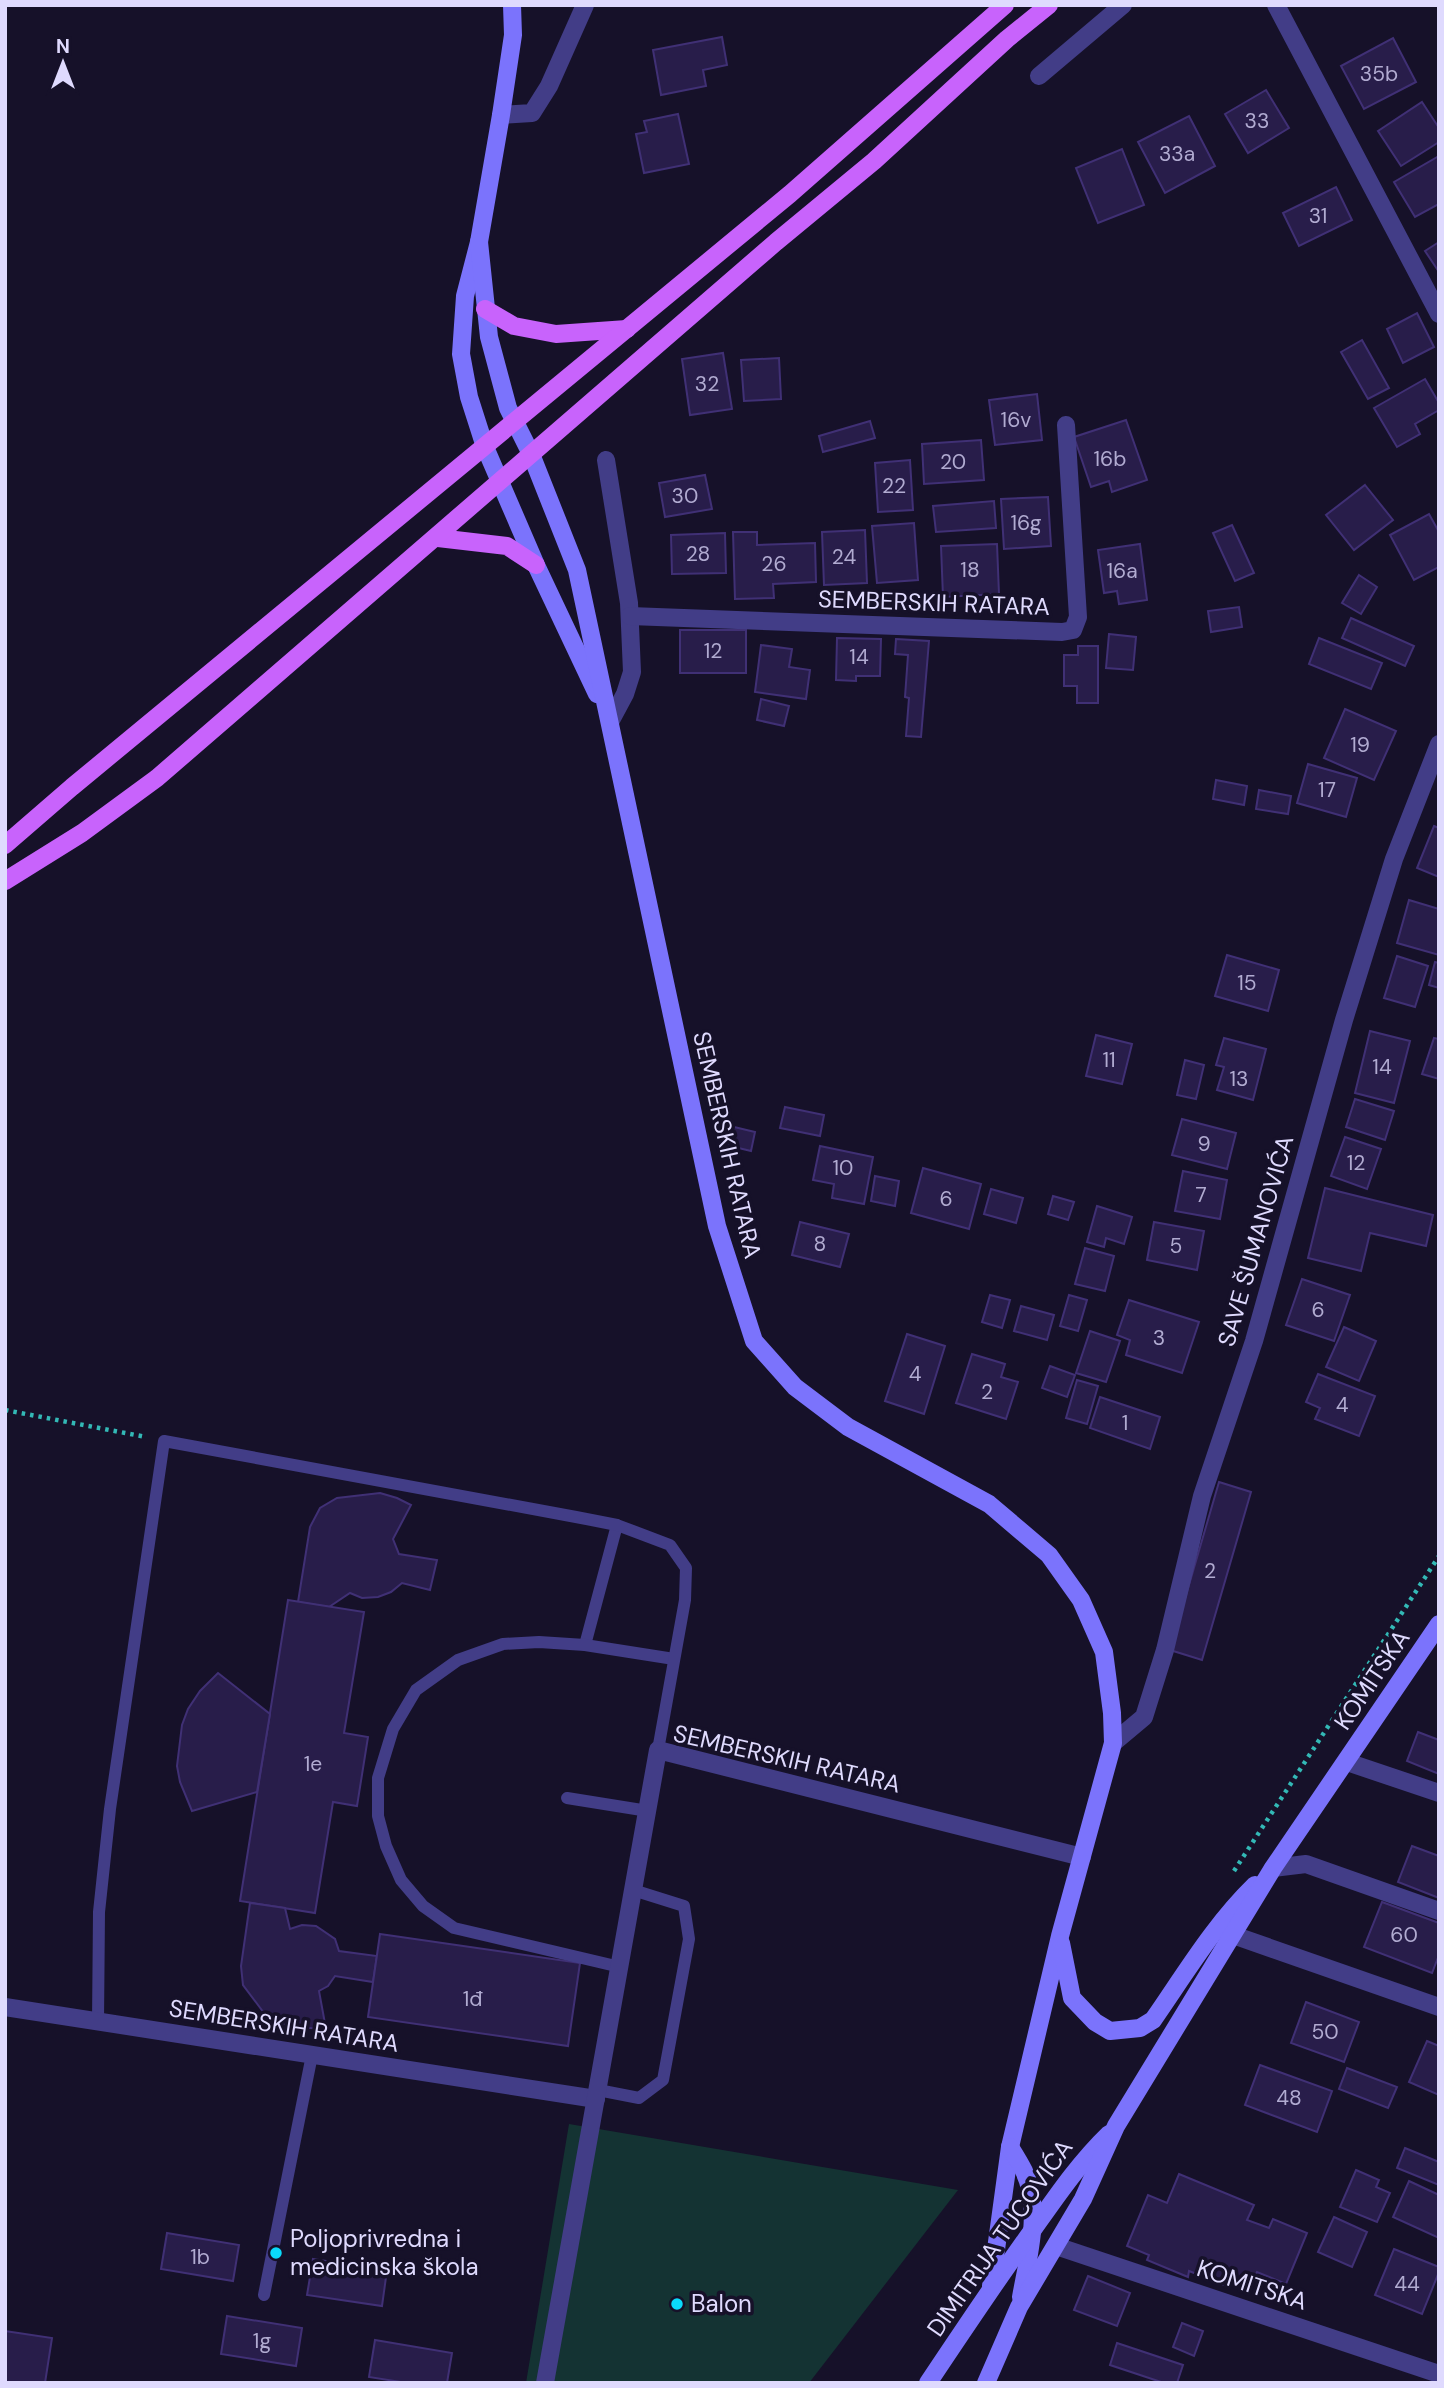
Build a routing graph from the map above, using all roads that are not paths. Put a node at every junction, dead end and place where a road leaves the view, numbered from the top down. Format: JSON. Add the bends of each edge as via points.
{"nodes":[{"id":1,"x":512,"y":5,"type":"edge"},
{"id":2,"x":585,"y":5,"type":"edge"},
{"id":3,"x":1005,"y":5,"type":"edge"},
{"id":4,"x":1049,"y":5,"type":"edge"},
{"id":5,"x":1123,"y":5,"type":"edge"},
{"id":6,"x":1276,"y":5,"type":"edge"},
{"id":7,"x":1039,"y":76,"type":"dead end"},
{"id":8,"x":501,"y":115,"type":"junction"},
{"id":9,"x":479,"y":243,"type":"junction"},
{"id":10,"x":485,"y":309,"type":"junction"},
{"id":11,"x":1439,"y":314,"type":"edge"},
{"id":12,"x":627,"y":329,"type":"junction"},
{"id":13,"x":514,"y":421,"type":"junction"},
{"id":14,"x":1066,"y":425,"type":"dead end"},
{"id":15,"x":485,"y":447,"type":"junction"},
{"id":16,"x":531,"y":454,"type":"junction"},
{"id":17,"x":606,"y":460,"type":"dead end"},
{"id":18,"x":502,"y":482,"type":"junction"},
{"id":19,"x":438,"y":538,"type":"junction"},
{"id":20,"x":536,"y":565,"type":"junction"},
{"id":21,"x":630,"y":616,"type":"junction"},
{"id":22,"x":610,"y":722,"type":"junction"},
{"id":23,"x":1439,"y":744,"type":"edge"},
{"id":24,"x":5,"y":845,"type":"edge"},
{"id":25,"x":5,"y":881,"type":"edge"},
{"id":26,"x":617,"y":1525,"type":"junction"},
{"id":27,"x":1439,"y":1624,"type":"edge"},
{"id":28,"x":585,"y":1645,"type":"junction"},
{"id":29,"x":674,"y":1659,"type":"junction"},
{"id":30,"x":1113,"y":1743,"type":"junction"},
{"id":31,"x":659,"y":1750,"type":"junction"},
{"id":32,"x":1347,"y":1762,"type":"junction"},
{"id":33,"x":1439,"y":1793,"type":"edge"},
{"id":34,"x":567,"y":1798,"type":"dead end"},
{"id":35,"x":648,"y":1811,"type":"junction"},
{"id":36,"x":1082,"y":1857,"type":"junction"},
{"id":37,"x":1273,"y":1868,"type":"junction"},
{"id":38,"x":633,"y":1890,"type":"junction"},
{"id":39,"x":1439,"y":1911,"type":"edge"},
{"id":40,"x":1233,"y":1935,"type":"junction"},
{"id":41,"x":1060,"y":1936,"type":"junction"},
{"id":42,"x":620,"y":1967,"type":"junction"},
{"id":43,"x":5,"y":2007,"type":"edge"},
{"id":44,"x":1439,"y":2007,"type":"edge"},
{"id":45,"x":98,"y":2022,"type":"junction"},
{"id":46,"x":312,"y":2055,"type":"junction"},
{"id":47,"x":597,"y":2094,"type":"junction"},
{"id":48,"x":1116,"y":2126,"type":"junction"},
{"id":49,"x":1010,"y":2147,"type":"junction"},
{"id":50,"x":1031,"y":2232,"type":"junction"},
{"id":51,"x":1056,"y":2246,"type":"junction"},
{"id":52,"x":991,"y":2286,"type":"junction"},
{"id":53,"x":264,"y":2295,"type":"dead end"},
{"id":54,"x":1019,"y":2307,"type":"junction"},
{"id":55,"x":1436,"y":2367,"type":"edge"},
{"id":56,"x":545,"y":2383,"type":"edge"},
{"id":57,"x":928,"y":2383,"type":"edge"},
{"id":58,"x":986,"y":2383,"type":"edge"}],
"edges":[{"from":1,"to":8,"type":"main road","via":[[513,35]]},
{"from":2,"to":8,"type":"street","via":[[532,113]]},
{"from":3,"to":12,"type":"main road","via":[[790,194]]},
{"from":4,"to":16,"type":"main road"},
{"from":5,"to":7,"type":"street"},
{"from":6,"to":11,"type":"street"},
{"from":8,"to":9,"type":"main road"},
{"from":9,"to":10,"type":"main road"},
{"from":9,"to":15,"type":"main road","via":[[464,296],[461,354]]},
{"from":10,"to":12,"type":"main road","via":[[514,326],[556,334]]},
{"from":10,"to":13,"type":"main road","via":[[491,349]]},
{"from":12,"to":13,"type":"main road"},
{"from":13,"to":15,"type":"main road"},
{"from":13,"to":16,"type":"main road"},
{"from":14,"to":21,"type":"street","name":"SEMBERSKIH RATARA","via":[[1078,617],[1073,630]]},
{"from":15,"to":18,"type":"main road"},
{"from":15,"to":24,"type":"main road"},
{"from":16,"to":18,"type":"main road"},
{"from":16,"to":22,"type":"main road","via":[[577,570]]},
{"from":17,"to":21,"type":"street"},
{"from":18,"to":19,"type":"main road"},
{"from":18,"to":20,"type":"main road"},
{"from":19,"to":20,"type":"main road","via":[[508,546]]},
{"from":19,"to":25,"type":"main road","via":[[157,778]]},
{"from":20,"to":22,"type":"main road"},
{"from":21,"to":22,"type":"street","via":[[632,672]]},
{"from":22,"to":30,"type":"main road","name":"SEMBERSKIH RATARA","via":[[717,1226],[754,1341],[795,1387],[848,1427],[989,1504],[1049,1555],[1081,1600],[1104,1652]]},
{"from":23,"to":30,"type":"street","name":"SAVE ŠUMANOVIĆA","via":[[1394,859],[1344,1020],[1254,1341],[1202,1496],[1144,1717]]},
{"from":26,"to":28,"type":"lane"},
{"from":26,"to":29,"type":"lane","via":[[670,1545],[686,1568]]},
{"from":26,"to":45,"type":"lane","via":[[164,1441],[110,1809],[99,1912]]},
{"from":27,"to":32,"type":"main road","name":"KOMITSKA"},
{"from":28,"to":29,"type":"lane"},
{"from":28,"to":42,"type":"lane","via":[[503,1644],[458,1660],[416,1690],[393,1729],[378,1778],[378,1816],[401,1880],[423,1906],[454,1928]]},
{"from":29,"to":31,"type":"lane"},
{"from":30,"to":36,"type":"main road","name":"SEMBERSKIH RATARA"},
{"from":31,"to":35,"type":"street","name":"SEMBERSKIH RATARA"},
{"from":31,"to":36,"type":"street","name":"SEMBERSKIH RATARA"},
{"from":32,"to":33,"type":"street","name":"KOMITSKA"},
{"from":32,"to":37,"type":"main road","name":"KOMITSKA"},
{"from":34,"to":35,"type":"lane"},
{"from":35,"to":38,"type":"street","name":"SEMBERSKIH RATARA"},
{"from":36,"to":41,"type":"main road","name":"SEMBERSKIH RATARA"},
{"from":37,"to":39,"type":"street","via":[[1306,1864]]},
{"from":37,"to":40,"type":"main road","name":"KOMITSKA"},
{"from":37,"to":41,"type":"main road","via":[[1236,1903],[1153,2020],[1140,2028],[1110,2031],[1072,1998]]},
{"from":38,"to":42,"type":"street","name":"SEMBERSKIH RATARA"},
{"from":38,"to":47,"type":"lane","via":[[684,1906],[689,1939],[663,2080],[639,2098]]},
{"from":40,"to":44,"type":"street"},
{"from":40,"to":48,"type":"main road","name":"KOMITSKA"},
{"from":41,"to":49,"type":"main road","name":"SEMBERSKIH RATARA"},
{"from":42,"to":47,"type":"street","name":"SEMBERSKIH RATARA"},
{"from":43,"to":45,"type":"street","name":"SEMBERSKIH RATARA"},
{"from":45,"to":46,"type":"street","name":"SEMBERSKIH RATARA"},
{"from":46,"to":47,"type":"street","name":"SEMBERSKIH RATARA"},
{"from":46,"to":53,"type":"lane"},
{"from":47,"to":56,"type":"street","name":"SEMBERSKIH RATARA"},
{"from":48,"to":50,"type":"main road","name":"DIMITRIJA TUCOVIĆA","via":[[1088,2154]]},
{"from":48,"to":51,"type":"main road","name":"KOMITSKA"},
{"from":49,"to":50,"type":"main road","via":[[1025,2173],[1032,2201]]},
{"from":49,"to":52,"type":"main road","name":"SEMBERSKIH RATARA"},
{"from":50,"to":52,"type":"main road","name":"DIMITRIJA TUCOVIĆA"},
{"from":50,"to":54,"type":"main road"},
{"from":51,"to":54,"type":"main road","name":"KOMITSKA"},
{"from":51,"to":55,"type":"street","name":"KOMITSKA"},
{"from":52,"to":57,"type":"main road","name":"DIMITRIJA TUCOVIĆA"},
{"from":54,"to":58,"type":"main road","name":"KOMITSKA"}]}
